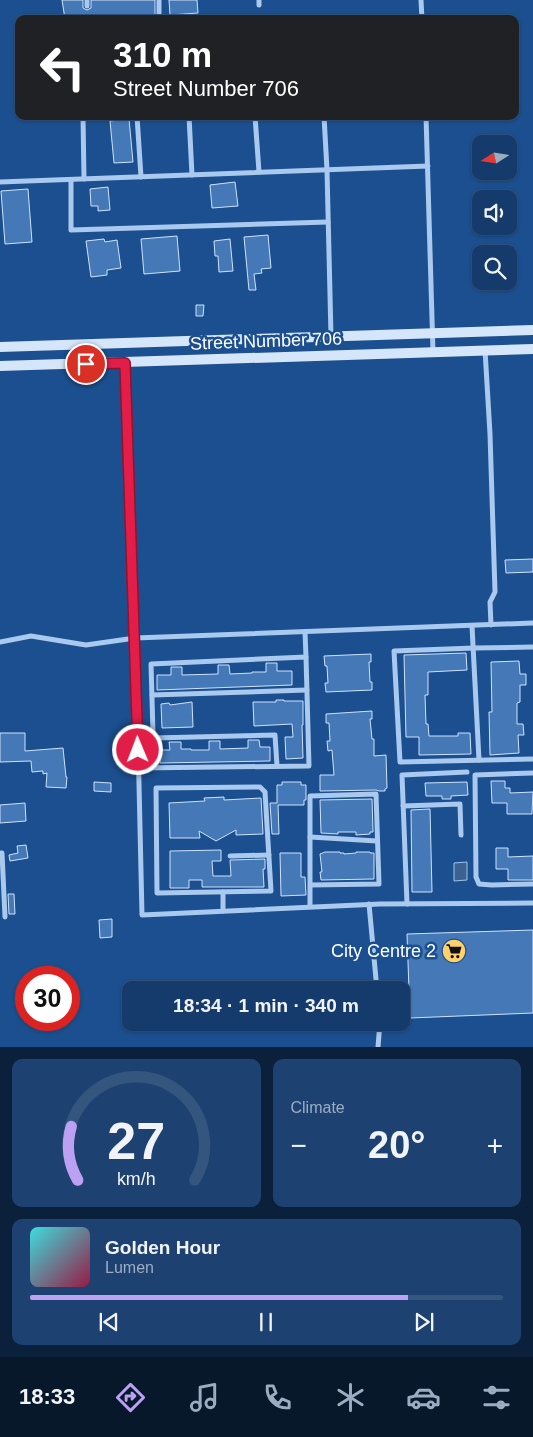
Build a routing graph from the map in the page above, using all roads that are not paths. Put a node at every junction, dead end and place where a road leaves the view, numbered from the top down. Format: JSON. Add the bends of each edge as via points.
{"nodes":[{"id":1,"x":159,"y":0,"type":"edge"},
{"id":2,"x":421,"y":0,"type":"edge"},
{"id":3,"x":159,"y":15,"type":"edge"},
{"id":4,"x":422,"y":15,"type":"edge"},
{"id":5,"x":83,"y":120,"type":"edge"},
{"id":6,"x":137,"y":120,"type":"edge"},
{"id":7,"x":189,"y":120,"type":"edge"},
{"id":8,"x":255,"y":120,"type":"edge"},
{"id":9,"x":324,"y":120,"type":"edge"},
{"id":10,"x":426,"y":120,"type":"edge"},
{"id":11,"x":428,"y":166,"type":"junction"},
{"id":12,"x":327,"y":170,"type":"junction"},
{"id":13,"x":259,"y":172,"type":"junction"},
{"id":14,"x":192,"y":175,"type":"junction"},
{"id":15,"x":140,"y":177,"type":"junction"},
{"id":16,"x":84,"y":179,"type":"junction"},
{"id":17,"x":71,"y":180,"type":"junction"},
{"id":18,"x":0,"y":182,"type":"edge"},
{"id":19,"x":328,"y":222,"type":"junction"},
{"id":20,"x":533,"y":330,"type":"edge"},
{"id":21,"x":431,"y":334,"type":"junction"},
{"id":22,"x":331,"y":336,"type":"junction"},
{"id":23,"x":0,"y":347,"type":"edge"},
{"id":24,"x":533,"y":349,"type":"edge"},
{"id":25,"x":485,"y":350,"type":"junction"},
{"id":26,"x":433,"y":352,"type":"junction"},
{"id":27,"x":125,"y":363,"type":"junction"},
{"id":28,"x":0,"y":366,"type":"edge"},
{"id":29,"x":533,"y":623,"type":"edge"},
{"id":30,"x":490,"y":625,"type":"junction"},
{"id":31,"x":472,"y":626,"type":"junction"},
{"id":32,"x":304,"y":632,"type":"junction"},
{"id":33,"x":135,"y":638,"type":"junction"},
{"id":34,"x":0,"y":642,"type":"edge"},
{"id":35,"x":533,"y":647,"type":"edge"},
{"id":36,"x":474,"y":648,"type":"junction"},
{"id":37,"x":306,"y":657,"type":"junction"},
{"id":38,"x":307,"y":690,"type":"junction"},
{"id":39,"x":152,"y":695,"type":"junction"},
{"id":40,"x":153,"y":738,"type":"junction"},
{"id":41,"x":533,"y":759,"type":"edge"},
{"id":42,"x":479,"y":760,"type":"junction"},
{"id":43,"x":277,"y":766,"type":"junction"},
{"id":44,"x":139,"y":768,"type":"junction"},
{"id":45,"x":154,"y":768,"type":"junction"},
{"id":46,"x":467,"y":772,"type":"dead end"},
{"id":47,"x":533,"y":773,"type":"edge"},
{"id":48,"x":403,"y":806,"type":"junction"},
{"id":49,"x":461,"y":835,"type":"dead end"},
{"id":50,"x":310,"y":837,"type":"junction"},
{"id":51,"x":377,"y":841,"type":"junction"},
{"id":52,"x":0,"y":853,"type":"edge"},
{"id":53,"x":269,"y":855,"type":"junction"},
{"id":54,"x":230,"y":856,"type":"dead end"},
{"id":55,"x":533,"y":884,"type":"edge"},
{"id":56,"x":310,"y":885,"type":"junction"},
{"id":57,"x":223,"y":892,"type":"junction"},
{"id":58,"x":533,"y":903,"type":"edge"},
{"id":59,"x":369,"y":904,"type":"junction"},
{"id":60,"x":407,"y":904,"type":"junction"},
{"id":61,"x":310,"y":906,"type":"junction"},
{"id":62,"x":223,"y":911,"type":"junction"},
{"id":63,"x":5,"y":917,"type":"dead end"},
{"id":64,"x":376,"y":981,"type":"edge"},
{"id":65,"x":379,"y":1031,"type":"edge"},
{"id":66,"x":378,"y":1047,"type":"edge"}],
"edges":[{"from":1,"to":3,"type":"street"},
{"from":2,"to":4,"type":"street"},
{"from":5,"to":16,"type":"street"},
{"from":6,"to":15,"type":"street"},
{"from":7,"to":14,"type":"street"},
{"from":8,"to":13,"type":"street"},
{"from":9,"to":12,"type":"street"},
{"from":10,"to":11,"type":"street"},
{"from":11,"to":12,"type":"street"},
{"from":11,"to":21,"type":"street"},
{"from":12,"to":13,"type":"street"},
{"from":12,"to":19,"type":"street"},
{"from":13,"to":14,"type":"street"},
{"from":14,"to":15,"type":"street"},
{"from":15,"to":16,"type":"street"},
{"from":16,"to":17,"type":"street"},
{"from":17,"to":18,"type":"street"},
{"from":17,"to":19,"type":"street","via":[[71,230]]},
{"from":19,"to":22,"type":"street"},
{"from":20,"to":21,"type":"street"},
{"from":21,"to":22,"type":"street"},
{"from":21,"to":26,"type":"street"},
{"from":22,"to":23,"type":"street"},
{"from":24,"to":25,"type":"street","name":"Street Number 706"},
{"from":25,"to":26,"type":"street","name":"Street Number 706"},
{"from":25,"to":30,"type":"street","via":[[495,592],[490,602]]},
{"from":26,"to":27,"type":"street","name":"Street Number 706"},
{"from":27,"to":28,"type":"street","name":"Street Number 706"},
{"from":27,"to":33,"type":"street"},
{"from":29,"to":30,"type":"street"},
{"from":30,"to":31,"type":"street"},
{"from":31,"to":32,"type":"street"},
{"from":31,"to":36,"type":"street"},
{"from":32,"to":33,"type":"street"},
{"from":32,"to":37,"type":"street"},
{"from":33,"to":34,"type":"street","via":[[86,645],[31,636]]},
{"from":33,"to":44,"type":"street"},
{"from":35,"to":36,"type":"street"},
{"from":36,"to":42,"type":"street"},
{"from":36,"to":42,"type":"street","via":[[394,651],[400,762]]},
{"from":37,"to":38,"type":"street"},
{"from":37,"to":39,"type":"street","via":[[151,664]]},
{"from":38,"to":39,"type":"street"},
{"from":38,"to":43,"type":"street","via":[[310,766]]},
{"from":39,"to":40,"type":"street"},
{"from":40,"to":43,"type":"street","via":[[275,735]]},
{"from":40,"to":45,"type":"street"},
{"from":41,"to":42,"type":"street"},
{"from":43,"to":45,"type":"street"},
{"from":44,"to":45,"type":"street"},
{"from":44,"to":62,"type":"street","via":[[142,915]]},
{"from":46,"to":48,"type":"street","via":[[402,775]]},
{"from":47,"to":55,"type":"street","via":[[475,775],[475,830],[476,878],[479,884]]},
{"from":48,"to":49,"type":"street","via":[[460,804]]},
{"from":48,"to":60,"type":"street"},
{"from":50,"to":51,"type":"street"},
{"from":50,"to":51,"type":"street","via":[[310,796],[376,794]]},
{"from":50,"to":56,"type":"street"},
{"from":51,"to":56,"type":"street","via":[[379,884]]},
{"from":52,"to":63,"type":"street"},
{"from":53,"to":54,"type":"street"},
{"from":53,"to":57,"type":"street","via":[[271,891]]},
{"from":53,"to":57,"type":"street","via":[[265,792],[260,787],[156,788],[157,893]]},
{"from":56,"to":61,"type":"street"},
{"from":57,"to":62,"type":"street"},
{"from":58,"to":60,"type":"street"},
{"from":59,"to":60,"type":"street"},
{"from":59,"to":61,"type":"street"},
{"from":59,"to":64,"type":"street"},
{"from":61,"to":62,"type":"street"},
{"from":65,"to":66,"type":"street"}]}
